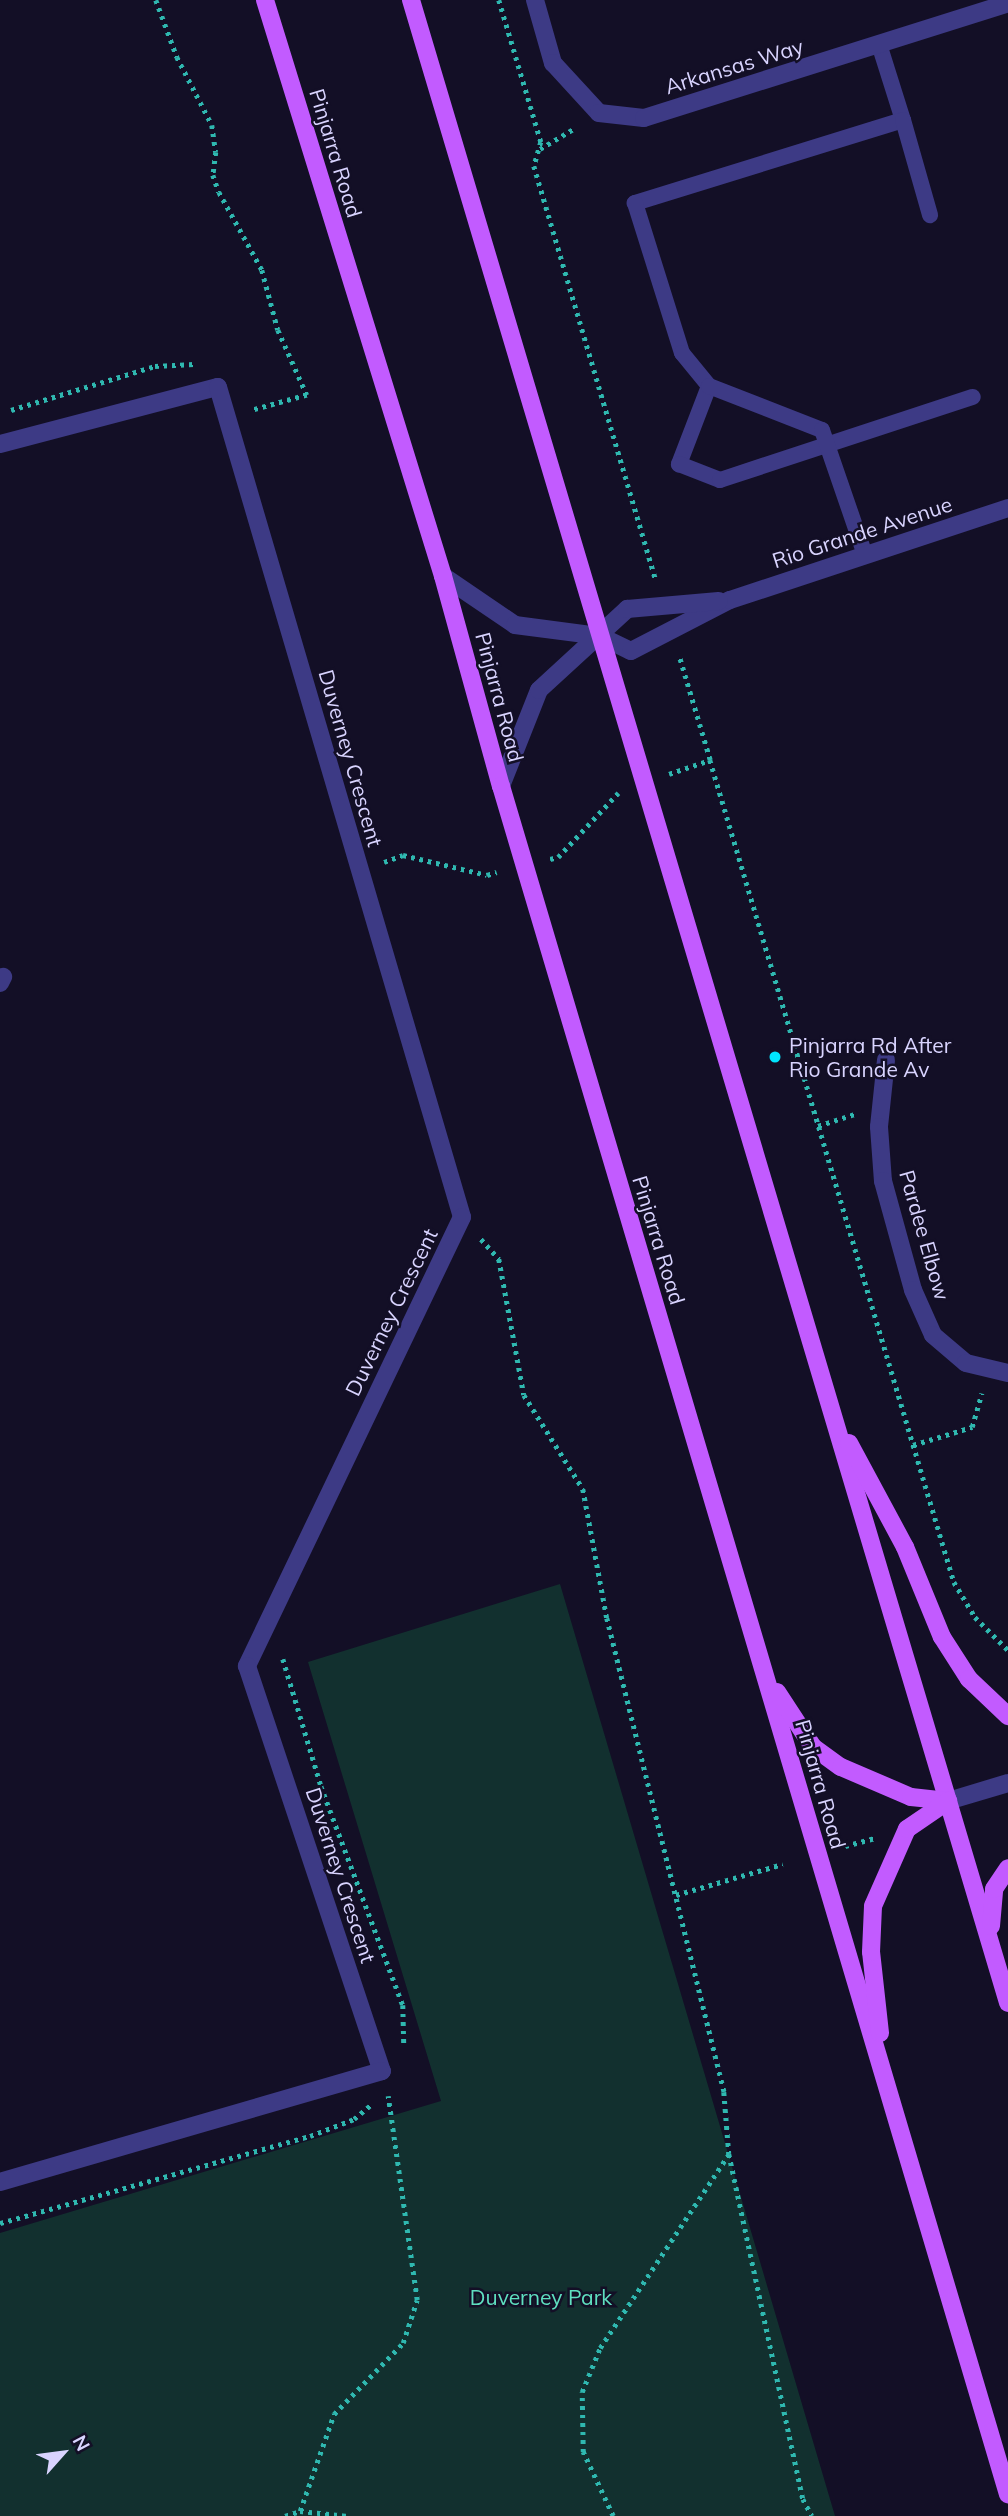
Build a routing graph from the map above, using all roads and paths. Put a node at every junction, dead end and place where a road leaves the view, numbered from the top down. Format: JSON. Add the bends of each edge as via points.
{"nodes":[{"id":1,"x":265,"y":0,"type":"edge"},
{"id":2,"x":411,"y":0,"type":"edge"},
{"id":3,"x":535,"y":0,"type":"edge"},
{"id":4,"x":1008,"y":3,"type":"edge"},
{"id":5,"x":879,"y":44,"type":"junction"},
{"id":6,"x":599,"y":113,"type":"junction"},
{"id":7,"x":903,"y":120,"type":"junction"},
{"id":8,"x":539,"y":150,"type":"dead end"},
{"id":9,"x":930,"y":215,"type":"dead end"},
{"id":10,"x":709,"y":386,"type":"junction"},
{"id":11,"x":973,"y":397,"type":"dead end"},
{"id":12,"x":0,"y":444,"type":"edge"},
{"id":13,"x":827,"y":445,"type":"junction"},
{"id":14,"x":1008,"y":508,"type":"edge"},
{"id":15,"x":865,"y":555,"type":"junction"},
{"id":16,"x":443,"y":576,"type":"junction"},
{"id":17,"x":730,"y":600,"type":"junction"},
{"id":18,"x":600,"y":636,"type":"junction"},
{"id":19,"x":710,"y":760,"type":"dead end"},
{"id":20,"x":501,"y":786,"type":"junction"},
{"id":21,"x":384,"y":862,"type":"dead end"},
{"id":22,"x":388,"y":876,"type":"dead end"},
{"id":23,"x":886,"y":1060,"type":"dead end"},
{"id":24,"x":462,"y":1217,"type":"junction"},
{"id":25,"x":988,"y":1368,"type":"junction"},
{"id":26,"x":1008,"y":1373,"type":"edge"},
{"id":27,"x":831,"y":1409,"type":"junction"},
{"id":28,"x":913,"y":1445,"type":"junction"},
{"id":29,"x":1008,"y":1650,"type":"edge"},
{"id":30,"x":285,"y":1651,"type":"dead end"},
{"id":31,"x":761,"y":1661,"type":"junction"},
{"id":32,"x":1008,"y":1716,"type":"edge"},
{"id":33,"x":1008,"y":1783,"type":"edge"},
{"id":34,"x":948,"y":1801,"type":"junction"},
{"id":35,"x":879,"y":1840,"type":"dead end"},
{"id":36,"x":845,"y":1846,"type":"dead end"},
{"id":37,"x":783,"y":1864,"type":"dead end"},
{"id":38,"x":1008,"y":1868,"type":"edge"},
{"id":39,"x":676,"y":1895,"type":"junction"},
{"id":40,"x":992,"y":1950,"type":"junction"},
{"id":41,"x":1008,"y":2003,"type":"edge"},
{"id":42,"x":403,"y":2051,"type":"dead end"},
{"id":43,"x":885,"y":2080,"type":"junction"},
{"id":44,"x":729,"y":2154,"type":"junction"},
{"id":45,"x":0,"y":2182,"type":"edge"},
{"id":46,"x":0,"y":2223,"type":"edge"},
{"id":47,"x":1008,"y":2494,"type":"edge"},
{"id":48,"x":300,"y":2511,"type":"junction"},
{"id":49,"x":285,"y":2516,"type":"edge"},
{"id":50,"x":348,"y":2516,"type":"edge"},
{"id":51,"x":613,"y":2516,"type":"edge"},
{"id":52,"x":812,"y":2516,"type":"edge"}],
"edges":[{"from":1,"to":16,"type":"main road","name":"Pinjarra Road"},
{"from":2,"to":18,"type":"main road"},
{"from":3,"to":6,"type":"street","via":[[553,63]]},
{"from":4,"to":5,"type":"street","name":"Arkansas Way"},
{"from":5,"to":6,"type":"street","name":"Arkansas Way","via":[[644,118]]},
{"from":5,"to":7,"type":"lane"},
{"from":6,"to":8,"type":"path"},
{"from":7,"to":9,"type":"lane"},
{"from":7,"to":10,"type":"lane","via":[[635,203],[682,353]]},
{"from":10,"to":13,"type":"lane","via":[[822,430]]},
{"from":10,"to":13,"type":"lane","via":[[679,464],[720,480]]},
{"from":11,"to":13,"type":"lane"},
{"from":12,"to":24,"type":"street","name":"Duverney Crescent","via":[[218,387]]},
{"from":13,"to":15,"type":"lane"},
{"from":14,"to":15,"type":"street","name":"Rio Grande Avenue"},
{"from":15,"to":17,"type":"street","name":"Rio Grande Avenue"},
{"from":16,"to":18,"type":"street","name":"Rio Grande Avenue","via":[[515,625]]},
{"from":16,"to":20,"type":"main road","name":"Pinjarra Road"},
{"from":17,"to":18,"type":"street","name":"Rio Grande Avenue","via":[[627,609]]},
{"from":17,"to":18,"type":"street","name":"Rio Grande Avenue","via":[[631,651]]},
{"from":18,"to":20,"type":"street","name":"Rio Grande Avenue","via":[[539,690]]},
{"from":18,"to":27,"type":"main road"},
{"from":19,"to":28,"type":"path"},
{"from":20,"to":31,"type":"main road","name":"Pinjarra Road"},
{"from":21,"to":22,"type":"path"},
{"from":23,"to":25,"type":"street","name":"Pardee Elbow","via":[[880,1127],[883,1181],[913,1290],[933,1335],[966,1363]]},
{"from":24,"to":39,"type":"path","via":[[499,1259],[524,1395],[583,1489],[607,1618]]},
{"from":24,"to":45,"type":"street","name":"Duverney Crescent","via":[[247,1666],[382,2071]]},
{"from":25,"to":26,"type":"street","name":"Pardee Elbow"},
{"from":25,"to":28,"type":"path","via":[[972,1427]]},
{"from":27,"to":32,"type":"main road","via":[[905,1547],[942,1637],[969,1679]]},
{"from":27,"to":34,"type":"main road"},
{"from":28,"to":29,"type":"path","via":[[954,1583],[975,1617]]},
{"from":30,"to":42,"type":"path","via":[[282,1661],[295,1711],[402,2005]]},
{"from":31,"to":34,"type":"main road","via":[[813,1747],[883,1787],[911,1797]]},
{"from":31,"to":43,"type":"main road","name":"Pinjarra Road"},
{"from":33,"to":34,"type":"street"},
{"from":34,"to":40,"type":"main road"},
{"from":34,"to":43,"type":"main road","via":[[907,1829],[873,1906],[871,1952]]},
{"from":35,"to":36,"type":"path","via":[[872,1837]]},
{"from":37,"to":39,"type":"path"},
{"from":38,"to":40,"type":"main road","via":[[994,1889]]},
{"from":39,"to":44,"type":"path","via":[[724,2092]]},
{"from":40,"to":41,"type":"main road"},
{"from":43,"to":47,"type":"main road","name":"Pinjarra Road"},
{"from":44,"to":51,"type":"path","via":[[600,2348],[582,2392],[583,2452]]},
{"from":44,"to":52,"type":"path","via":[[803,2499]]},
{"from":46,"to":48,"type":"path","via":[[310,2136],[354,2119],[387,2091],[417,2300],[402,2343],[334,2414]]},
{"from":48,"to":49,"type":"path"},
{"from":48,"to":50,"type":"path"}]}
